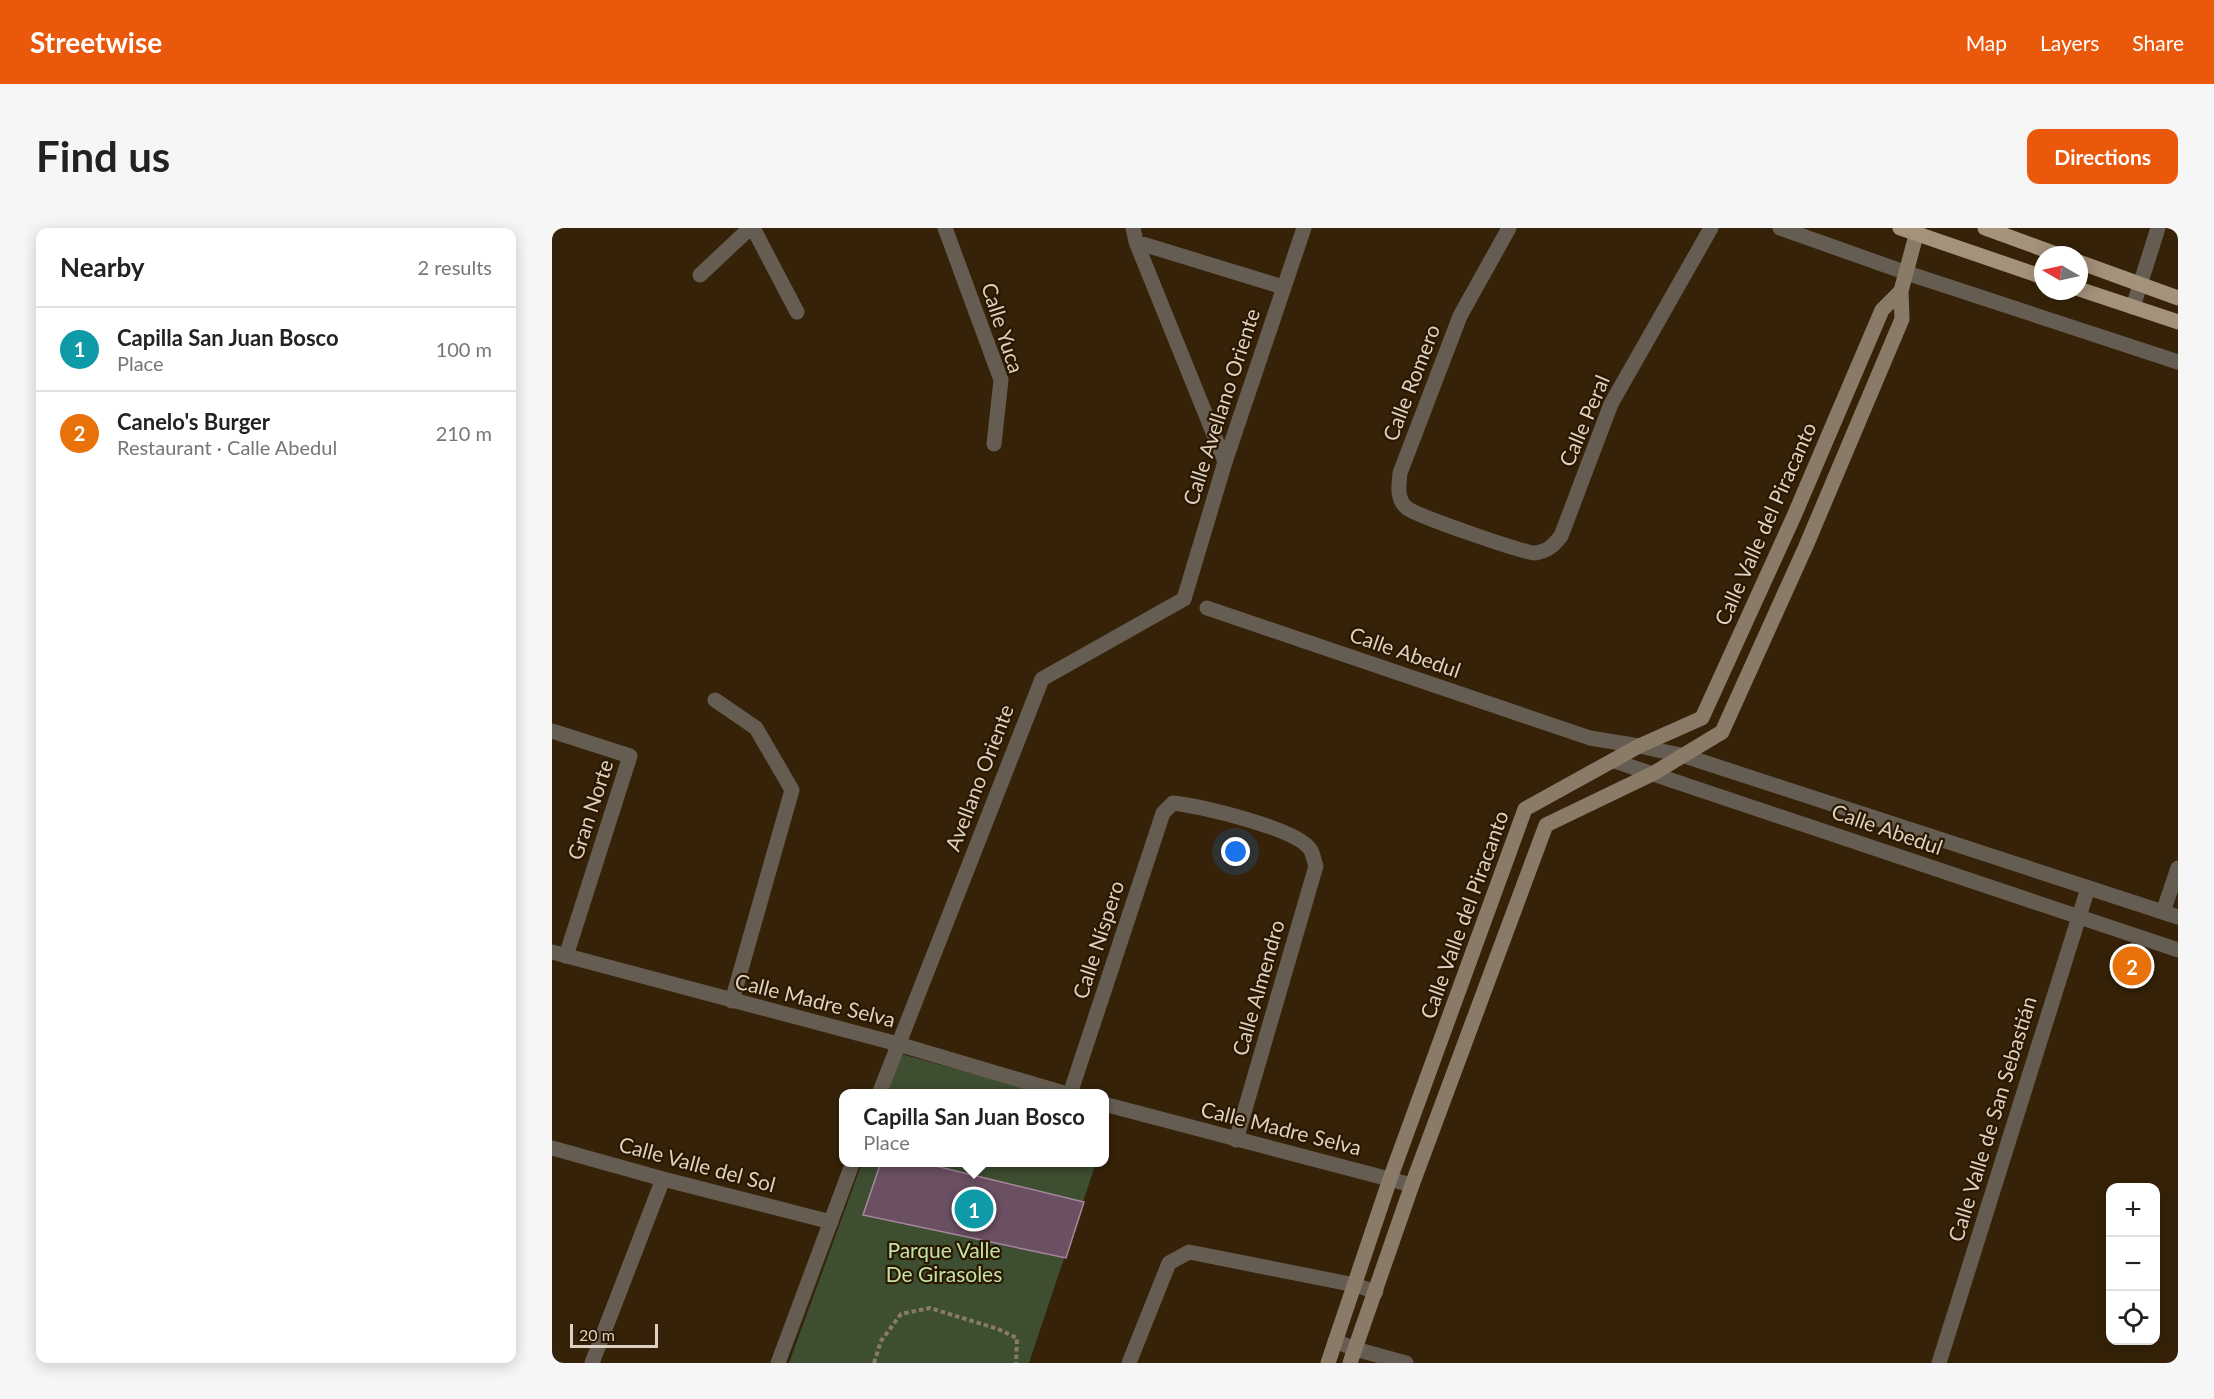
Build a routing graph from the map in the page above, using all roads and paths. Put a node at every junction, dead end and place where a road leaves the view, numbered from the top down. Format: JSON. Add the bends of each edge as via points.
{"nodes":[{"id":1,"x":751,"y":228,"type":"edge"},
{"id":2,"x":945,"y":228,"type":"edge"},
{"id":3,"x":1304,"y":228,"type":"edge"},
{"id":4,"x":1509,"y":228,"type":"edge"},
{"id":5,"x":1711,"y":228,"type":"edge"},
{"id":6,"x":1780,"y":228,"type":"edge"},
{"id":7,"x":1900,"y":228,"type":"edge"},
{"id":8,"x":1985,"y":228,"type":"edge"},
{"id":9,"x":2158,"y":228,"type":"edge"},
{"id":10,"x":1917,"y":231,"type":"edge"},
{"id":11,"x":1135,"y":235,"type":"edge"},
{"id":12,"x":2034,"y":246,"type":"edge"},
{"id":13,"x":2088,"y":265,"type":"edge"},
{"id":14,"x":1907,"y":273,"type":"junction"},
{"id":15,"x":2034,"y":274,"type":"edge"},
{"id":16,"x":700,"y":275,"type":"dead end"},
{"id":17,"x":2141,"y":285,"type":"junction"},
{"id":18,"x":1283,"y":287,"type":"junction"},
{"id":19,"x":1901,"y":291,"type":"junction"},
{"id":20,"x":2088,"y":292,"type":"edge"},
{"id":21,"x":2178,"y":298,"type":"edge"},
{"id":22,"x":2133,"y":308,"type":"junction"},
{"id":23,"x":797,"y":312,"type":"dead end"},
{"id":24,"x":2178,"y":322,"type":"edge"},
{"id":25,"x":2178,"y":362,"type":"edge"},
{"id":26,"x":994,"y":444,"type":"dead end"},
{"id":27,"x":1225,"y":462,"type":"junction"},
{"id":28,"x":1458,"y":530,"type":"joint"},
{"id":29,"x":1184,"y":599,"type":"joint"},
{"id":30,"x":1207,"y":608,"type":"dead end"},
{"id":31,"x":715,"y":700,"type":"dead end"},
{"id":32,"x":552,"y":731,"type":"edge"},
{"id":33,"x":1590,"y":738,"type":"junction"},
{"id":34,"x":1639,"y":746,"type":"junction"},
{"id":35,"x":1685,"y":756,"type":"junction"},
{"id":36,"x":1614,"y":761,"type":"junction"},
{"id":37,"x":1654,"y":773,"type":"junction"},
{"id":38,"x":1310,"y":848,"type":"joint"},
{"id":39,"x":2178,"y":868,"type":"edge"},
{"id":40,"x":2088,"y":888,"type":"junction"},
{"id":41,"x":2170,"y":914,"type":"edge"},
{"id":42,"x":2079,"y":917,"type":"junction"},
{"id":43,"x":2178,"y":950,"type":"edge"},
{"id":44,"x":559,"y":954,"type":"edge"},
{"id":45,"x":732,"y":1001,"type":"junction"},
{"id":46,"x":898,"y":1044,"type":"junction"},
{"id":47,"x":881,"y":1089,"type":"edge"},
{"id":48,"x":1051,"y":1089,"type":"edge"},
{"id":49,"x":1070,"y":1089,"type":"edge"},
{"id":50,"x":1109,"y":1105,"type":"edge"},
{"id":51,"x":1236,"y":1140,"type":"junction"},
{"id":52,"x":552,"y":1148,"type":"edge"},
{"id":53,"x":851,"y":1167,"type":"edge"},
{"id":54,"x":663,"y":1179,"type":"junction"},
{"id":55,"x":1390,"y":1179,"type":"junction"},
{"id":56,"x":1412,"y":1185,"type":"junction"},
{"id":57,"x":831,"y":1222,"type":"junction"},
{"id":58,"x":1355,"y":1285,"type":"junction"},
{"id":59,"x":1376,"y":1292,"type":"junction"},
{"id":60,"x":1335,"y":1341,"type":"junction"},
{"id":61,"x":1352,"y":1356,"type":"edge"},
{"id":62,"x":592,"y":1363,"type":"edge"},
{"id":63,"x":778,"y":1363,"type":"edge"},
{"id":64,"x":874,"y":1363,"type":"edge"},
{"id":65,"x":1016,"y":1363,"type":"edge"},
{"id":66,"x":1129,"y":1363,"type":"edge"},
{"id":67,"x":1328,"y":1363,"type":"edge"},
{"id":68,"x":1406,"y":1363,"type":"edge"},
{"id":69,"x":1939,"y":1363,"type":"edge"}],
"edges":[{"from":1,"to":16,"type":"street"},
{"from":1,"to":23,"type":"street"},
{"from":2,"to":26,"type":"street","name":"Calle Yuca","via":[[1001,380]]},
{"from":3,"to":18,"type":"street","name":"Calle Avellano Oriente"},
{"from":4,"to":28,"type":"street","name":"Calle Romero","via":[[1460,316],[1400,473],[1399,495],[1407,508]]},
{"from":5,"to":28,"type":"street","name":"Calle Peral","via":[[1611,404],[1561,536],[1549,550],[1532,554]]},
{"from":6,"to":14,"type":"street"},
{"from":7,"to":10,"type":"main road"},
{"from":8,"to":12,"type":"main road"},
{"from":9,"to":17,"type":"street"},
{"from":10,"to":14,"type":"main road","name":"Calle Valle del Piracanto"},
{"from":10,"to":15,"type":"main road"},
{"from":11,"to":18,"type":"street"},
{"from":11,"to":27,"type":"street"},
{"from":13,"to":17,"type":"main road"},
{"from":14,"to":19,"type":"main road","name":"Calle Valle del Piracanto"},
{"from":14,"to":25,"type":"street"},
{"from":17,"to":21,"type":"main road"},
{"from":17,"to":22,"type":"street"},
{"from":18,"to":27,"type":"street","name":"Calle Avellano Oriente"},
{"from":19,"to":34,"type":"main road","name":"Calle Valle del Piracanto","via":[[1882,309],[1702,718]]},
{"from":19,"to":35,"type":"main road","name":"Calle Valle del Piracanto","via":[[1902,319],[1722,732]]},
{"from":20,"to":22,"type":"main road"},
{"from":22,"to":24,"type":"main road"},
{"from":27,"to":29,"type":"street","name":"Calle Avellano Oriente"},
{"from":29,"to":46,"type":"street","name":"Avellano Oriente","via":[[1042,679]]},
{"from":30,"to":33,"type":"street","name":"Calle Abedul"},
{"from":31,"to":45,"type":"street","via":[[756,728],[792,790]]},
{"from":32,"to":44,"type":"street","name":"Gran Norte","via":[[630,756]]},
{"from":33,"to":34,"type":"street","name":"Calle Abedul"},
{"from":33,"to":36,"type":"street","name":"Calle Abedul"},
{"from":34,"to":35,"type":"street","name":"Calle Abedul"},
{"from":34,"to":36,"type":"main road","name":"Calle Valle del Piracanto"},
{"from":35,"to":37,"type":"main road","name":"Calle Valle del Piracanto"},
{"from":35,"to":40,"type":"street","name":"Calle Abedul"},
{"from":36,"to":37,"type":"street","name":"Calle Abedul"},
{"from":36,"to":55,"type":"main road","name":"Calle Valle del Piracanto","via":[[1525,809]]},
{"from":37,"to":42,"type":"street","name":"Calle Abedul"},
{"from":37,"to":56,"type":"main road","name":"Calle Valle del Piracanto","via":[[1545,825]]},
{"from":38,"to":49,"type":"street","name":"Calle Níspero","via":[[1292,835],[1199,806],[1173,803],[1163,813]]},
{"from":38,"to":51,"type":"street","name":"Calle Almendro","via":[[1316,866]]},
{"from":39,"to":41,"type":"street"},
{"from":40,"to":41,"type":"street","name":"Calle Abedul"},
{"from":40,"to":42,"type":"street","name":"Calle Valle de San Sebastián"},
{"from":42,"to":43,"type":"street","name":"Calle Abedul"},
{"from":42,"to":69,"type":"street","name":"Calle Valle de San Sebastián"},
{"from":44,"to":45,"type":"street","name":"Calle Madre Selva"},
{"from":45,"to":46,"type":"street","name":"Calle Madre Selva"},
{"from":46,"to":47,"type":"street","name":"Avellano Oriente"},
{"from":46,"to":48,"type":"street","name":"Calle Madre Selva"},
{"from":50,"to":51,"type":"street","name":"Calle Madre Selva"},
{"from":51,"to":55,"type":"street","name":"Calle Madre Selva"},
{"from":52,"to":54,"type":"street","name":"Calle Valle del Sol"},
{"from":53,"to":57,"type":"street"},
{"from":54,"to":57,"type":"street","name":"Calle Valle del Sol"},
{"from":54,"to":62,"type":"street"},
{"from":55,"to":56,"type":"street","name":"Calle Madre Selva"},
{"from":55,"to":58,"type":"main road","name":"Calle Valle del Piracanto"},
{"from":56,"to":59,"type":"main road","name":"Calle Valle del Piracanto"},
{"from":57,"to":63,"type":"street"},
{"from":58,"to":59,"type":"street"},
{"from":58,"to":60,"type":"main road","name":"Calle Valle del Piracanto"},
{"from":58,"to":66,"type":"street","via":[[1189,1251],[1169,1263]]},
{"from":59,"to":61,"type":"main road","name":"Calle Valle del Piracanto"},
{"from":60,"to":61,"type":"street"},
{"from":60,"to":67,"type":"main road","name":"Calle Valle del Piracanto"},
{"from":61,"to":68,"type":"street"},
{"from":64,"to":65,"type":"path","via":[[881,1341],[901,1314],[930,1308],[1017,1338]]}]}
